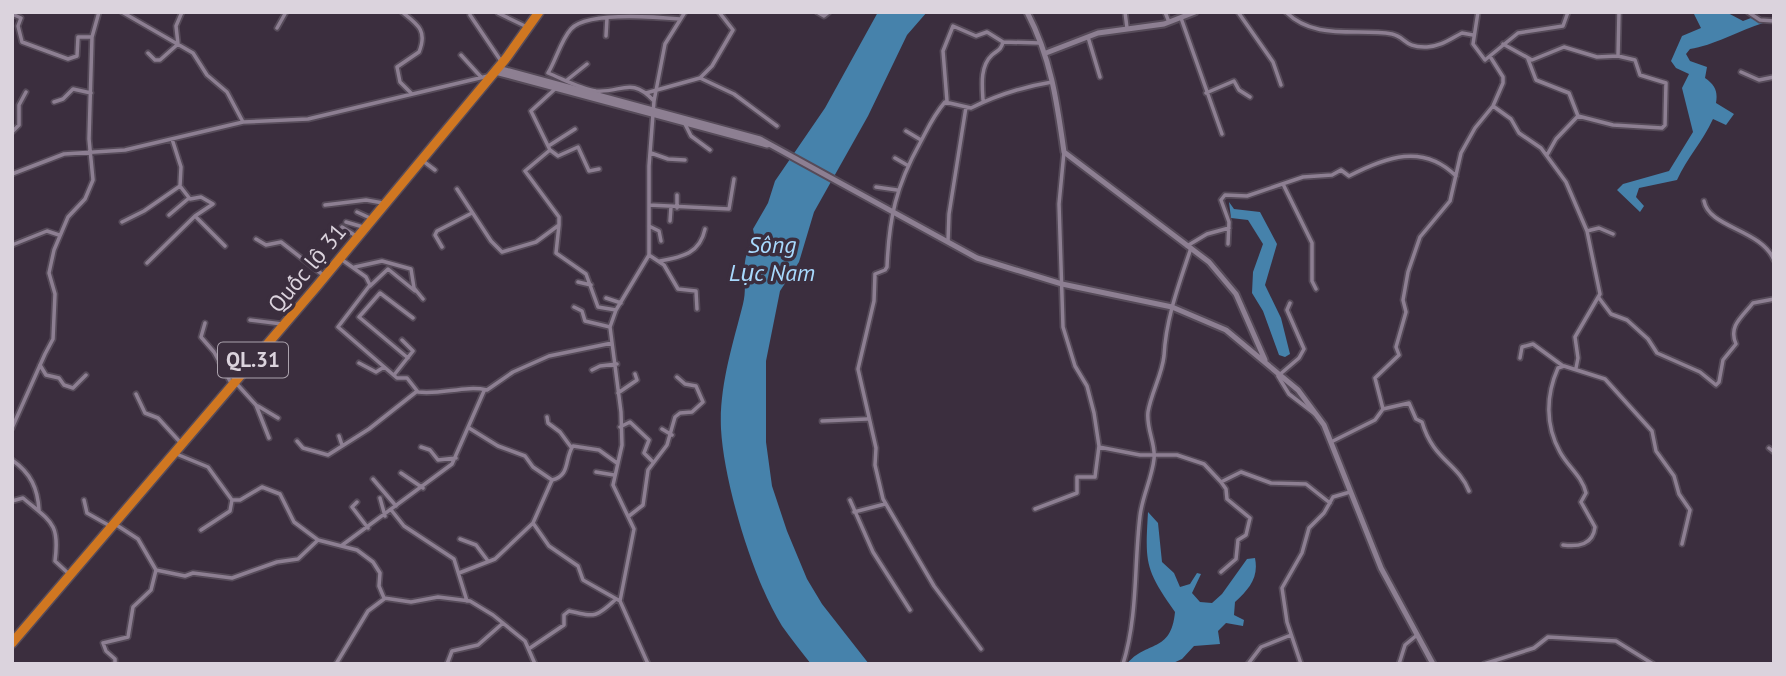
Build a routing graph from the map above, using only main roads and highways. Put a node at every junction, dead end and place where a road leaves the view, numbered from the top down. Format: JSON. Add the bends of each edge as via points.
{"nodes":[{"id":1,"x":539,"y":12,"type":"edge"},
{"id":2,"x":12,"y":643,"type":"edge"}],
"edges":[{"from":1,"to":2,"type":"highway","name":"Quốc lộ 31","number":"QL.31","via":[[500,69],[482,81],[358,237]]}]}
